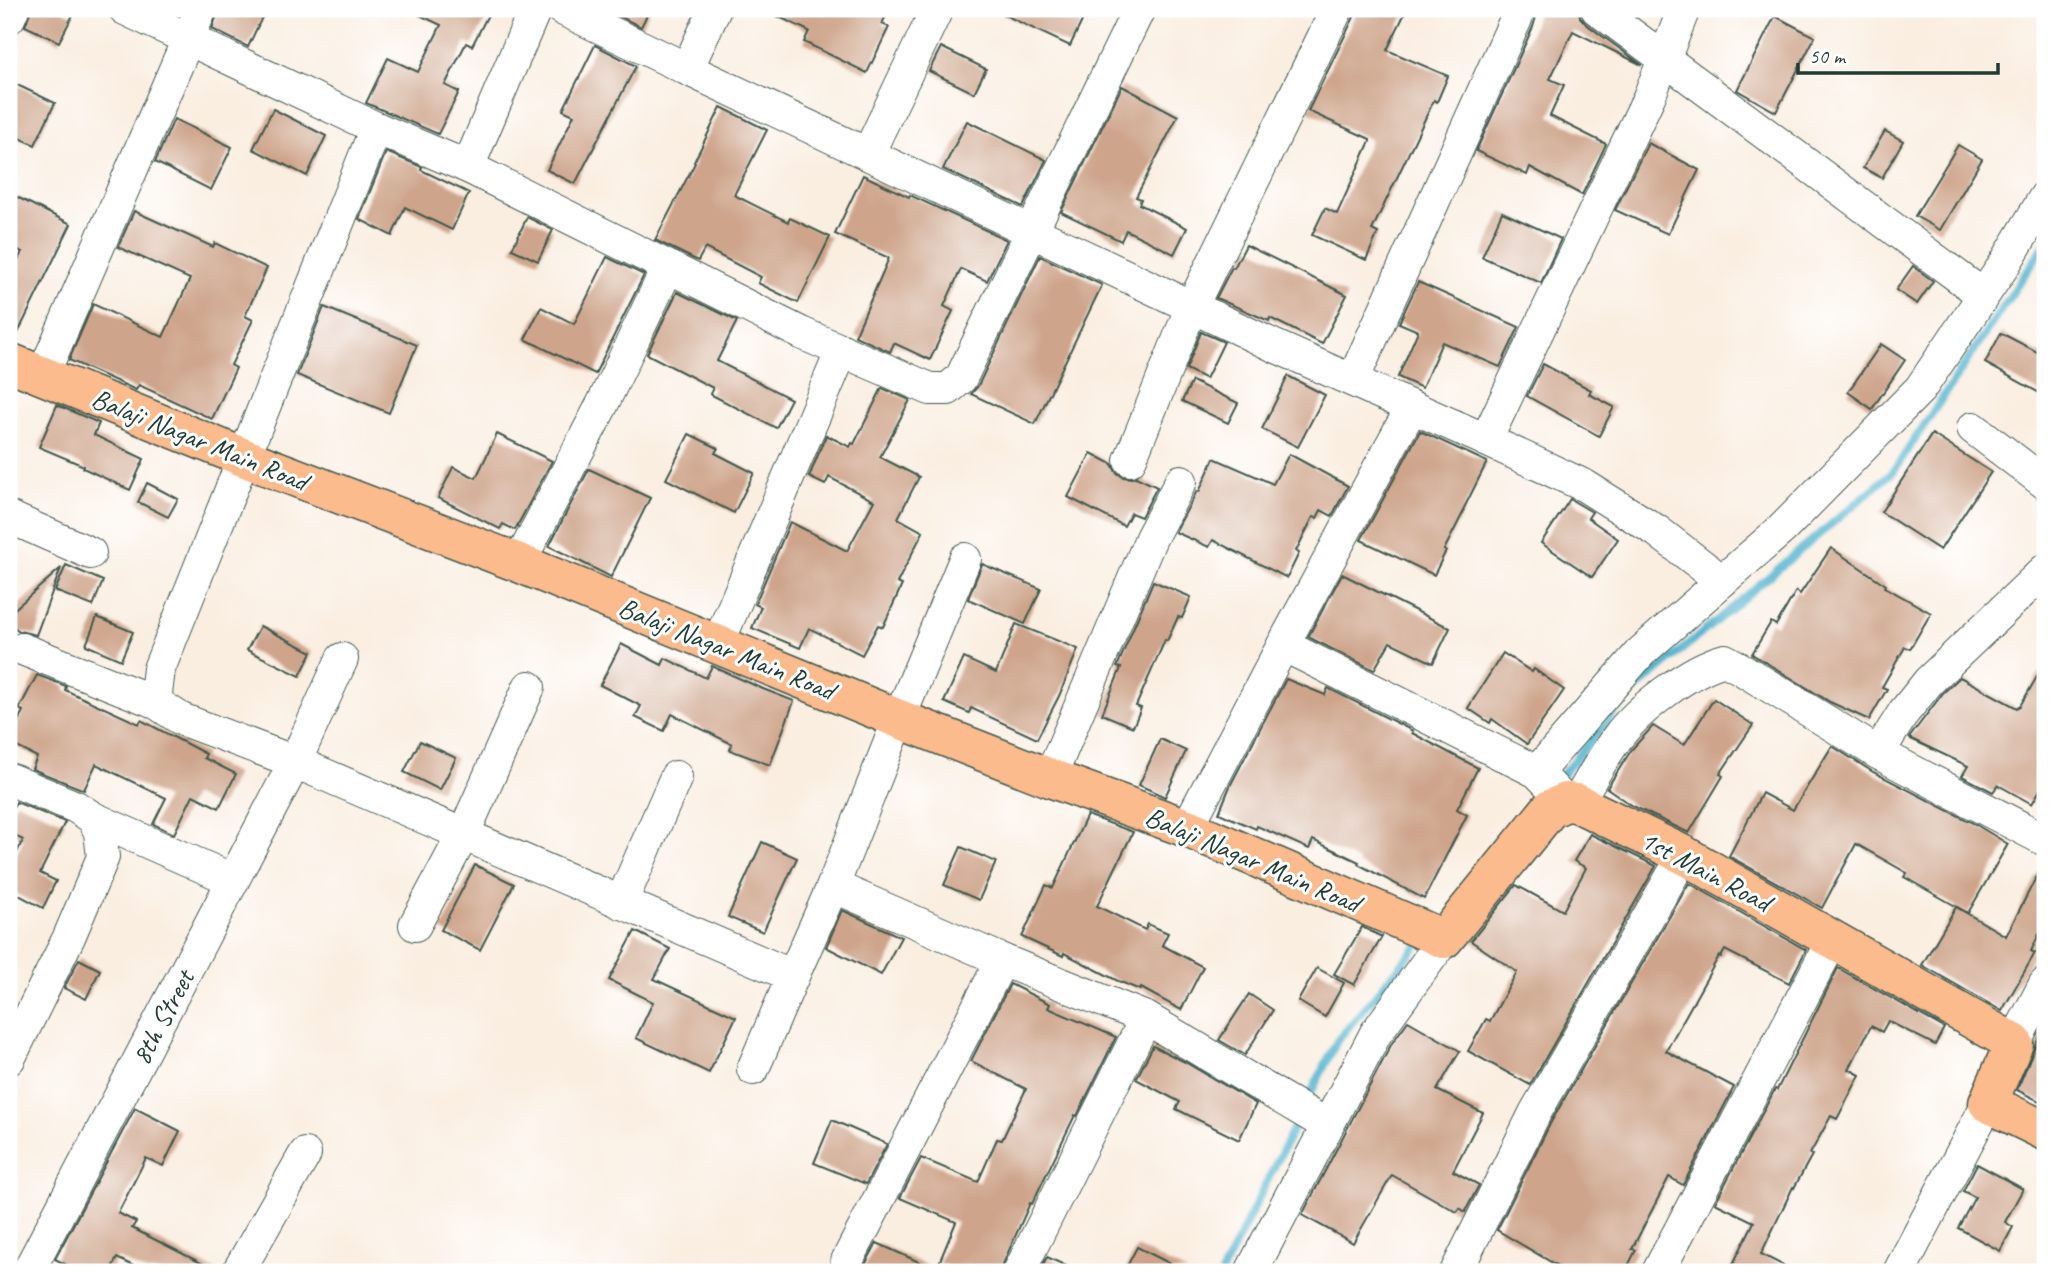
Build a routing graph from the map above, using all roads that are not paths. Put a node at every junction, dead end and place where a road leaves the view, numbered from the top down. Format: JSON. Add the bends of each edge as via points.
{"nodes":[{"id":1,"x":13,"y":9,"type":"edge"},
{"id":2,"x":125,"y":9,"type":"edge"},
{"id":3,"x":201,"y":9,"type":"edge"},
{"id":4,"x":535,"y":9,"type":"edge"},
{"id":5,"x":562,"y":9,"type":"edge"},
{"id":6,"x":715,"y":9,"type":"edge"},
{"id":7,"x":937,"y":9,"type":"edge"},
{"id":8,"x":1139,"y":9,"type":"edge"},
{"id":9,"x":1337,"y":9,"type":"edge"},
{"id":10,"x":1597,"y":9,"type":"edge"},
{"id":11,"x":1684,"y":9,"type":"edge"},
{"id":12,"x":9,"y":18,"type":"edge"},
{"id":13,"x":1516,"y":19,"type":"dead end"},
{"id":14,"x":188,"y":40,"type":"junction"},
{"id":15,"x":1664,"y":57,"type":"junction"},
{"id":16,"x":687,"y":69,"type":"junction"},
{"id":17,"x":376,"y":128,"type":"junction"},
{"id":18,"x":868,"y":154,"type":"junction"},
{"id":19,"x":468,"y":167,"type":"junction"},
{"id":20,"x":2045,"y":197,"type":"edge"},
{"id":21,"x":1032,"y":231,"type":"junction"},
{"id":22,"x":668,"y":267,"type":"junction"},
{"id":23,"x":1983,"y":295,"type":"junction"},
{"id":24,"x":1192,"y":306,"type":"junction"},
{"id":25,"x":842,"y":350,"type":"junction"},
{"id":26,"x":26,"y":369,"type":"edge"},
{"id":27,"x":1353,"y":380,"type":"junction"},
{"id":28,"x":1412,"y":407,"type":"junction"},
{"id":29,"x":1973,"y":428,"type":"dead end"},
{"id":30,"x":1486,"y":440,"type":"junction"},
{"id":31,"x":245,"y":458,"type":"junction"},
{"id":32,"x":1130,"y":460,"type":"dead end"},
{"id":33,"x":1181,"y":481,"type":"dead end"},
{"id":34,"x":2045,"y":483,"type":"edge"},
{"id":35,"x":9,"y":517,"type":"edge"},
{"id":36,"x":90,"y":553,"type":"dead end"},
{"id":37,"x":965,"y":559,"type":"dead end"},
{"id":38,"x":519,"y":563,"type":"junction"},
{"id":39,"x":2045,"y":570,"type":"edge"},
{"id":40,"x":1722,"y":581,"type":"junction"},
{"id":41,"x":718,"y":644,"type":"junction"},
{"id":42,"x":1283,"y":645,"type":"junction"},
{"id":43,"x":22,"y":649,"type":"dead end"},
{"id":44,"x":342,"y":659,"type":"dead end"},
{"id":45,"x":529,"y":687,"type":"dead end"},
{"id":46,"x":155,"y":702,"type":"junction"},
{"id":47,"x":899,"y":719,"type":"junction"},
{"id":48,"x":1878,"y":753,"type":"junction"},
{"id":49,"x":295,"y":762,"type":"junction"},
{"id":50,"x":676,"y":778,"type":"dead end"},
{"id":51,"x":1050,"y":778,"type":"junction"},
{"id":52,"x":9,"y":779,"type":"edge"},
{"id":53,"x":1556,"y":790,"type":"junction"},
{"id":54,"x":93,"y":818,"type":"junction"},
{"id":55,"x":1187,"y":828,"type":"junction"},
{"id":56,"x":464,"y":833,"type":"junction"},
{"id":57,"x":2045,"y":841,"type":"edge"},
{"id":58,"x":1684,"y":855,"type":"junction"},
{"id":59,"x":233,"y":880,"type":"junction"},
{"id":60,"x":833,"y":886,"type":"junction"},
{"id":61,"x":621,"y":903,"type":"junction"},
{"id":62,"x":415,"y":926,"type":"dead end"},
{"id":63,"x":1432,"y":934,"type":"junction"},
{"id":64,"x":1833,"y":939,"type":"junction"},
{"id":65,"x":1002,"y":960,"type":"junction"},
{"id":66,"x":793,"y":976,"type":"junction"},
{"id":67,"x":2045,"y":984,"type":"edge"},
{"id":68,"x":1146,"y":1018,"type":"junction"},
{"id":69,"x":2014,"y":1043,"type":"junction"},
{"id":70,"x":9,"y":1059,"type":"edge"},
{"id":71,"x":753,"y":1069,"type":"dead end"},
{"id":72,"x":1988,"y":1103,"type":"junction"},
{"id":73,"x":1312,"y":1116,"type":"junction"},
{"id":74,"x":2045,"y":1131,"type":"edge"},
{"id":75,"x":305,"y":1154,"type":"dead end"},
{"id":76,"x":846,"y":1261,"type":"dead end"},
{"id":77,"x":1908,"y":1269,"type":"edge"},
{"id":78,"x":29,"y":1272,"type":"edge"},
{"id":79,"x":238,"y":1272,"type":"edge"},
{"id":80,"x":1020,"y":1272,"type":"edge"},
{"id":81,"x":1251,"y":1272,"type":"edge"},
{"id":82,"x":1456,"y":1272,"type":"edge"},
{"id":83,"x":1658,"y":1272,"type":"edge"}],
"edges":[{"from":1,"to":12,"type":"street"},
{"from":2,"to":14,"type":"street"},
{"from":3,"to":14,"type":"street"},
{"from":4,"to":19,"type":"street"},
{"from":5,"to":16,"type":"street"},
{"from":6,"to":16,"type":"street"},
{"from":7,"to":18,"type":"street"},
{"from":8,"to":21,"type":"street"},
{"from":9,"to":24,"type":"street"},
{"from":10,"to":15,"type":"street"},
{"from":11,"to":15,"type":"street"},
{"from":13,"to":27,"type":"street"},
{"from":14,"to":17,"type":"street"},
{"from":14,"to":26,"type":"street"},
{"from":15,"to":23,"type":"street"},
{"from":15,"to":30,"type":"street"},
{"from":16,"to":18,"type":"street"},
{"from":17,"to":19,"type":"street"},
{"from":17,"to":31,"type":"street"},
{"from":18,"to":21,"type":"street"},
{"from":19,"to":22,"type":"street"},
{"from":20,"to":23,"type":"street"},
{"from":21,"to":24,"type":"street"},
{"from":21,"to":25,"type":"street","via":[[961,378],[948,390],[930,389]]},
{"from":22,"to":25,"type":"street"},
{"from":22,"to":38,"type":"street"},
{"from":23,"to":40,"type":"street","via":[[1920,389],[1782,529]]},
{"from":24,"to":27,"type":"street"},
{"from":24,"to":32,"type":"street"},
{"from":25,"to":41,"type":"street"},
{"from":26,"to":31,"type":"main road","name":"Balaji Nagar Main Road"},
{"from":27,"to":28,"type":"street"},
{"from":28,"to":30,"type":"street"},
{"from":28,"to":42,"type":"street"},
{"from":29,"to":34,"type":"street"},
{"from":30,"to":40,"type":"street","via":[[1584,486],[1657,531]]},
{"from":31,"to":38,"type":"main road","name":"Balaji Nagar Main Road"},
{"from":31,"to":46,"type":"street","via":[[159,669]]},
{"from":33,"to":51,"type":"street","via":[[1151,538]]},
{"from":35,"to":36,"type":"street"},
{"from":37,"to":47,"type":"street"},
{"from":38,"to":41,"type":"main road","name":"Balaji Nagar Main Road"},
{"from":39,"to":48,"type":"street","via":[[1915,696]]},
{"from":40,"to":53,"type":"street","via":[[1640,653]]},
{"from":41,"to":47,"type":"main road","name":"Balaji Nagar Main Road"},
{"from":42,"to":53,"type":"street","name":"1st Main Road"},
{"from":42,"to":55,"type":"street"},
{"from":43,"to":46,"type":"street"},
{"from":44,"to":49,"type":"street","name":"8th Street"},
{"from":45,"to":56,"type":"street"},
{"from":46,"to":49,"type":"street","via":[[181,719]]},
{"from":47,"to":51,"type":"main road","name":"Balaji Nagar Main Road"},
{"from":47,"to":60,"type":"street"},
{"from":48,"to":53,"type":"street","via":[[1725,660],[1692,674],[1641,711]]},
{"from":48,"to":57,"type":"street"},
{"from":49,"to":56,"type":"street"},
{"from":49,"to":59,"type":"street","name":"8th Street"},
{"from":50,"to":61,"type":"street"},
{"from":51,"to":55,"type":"main road","name":"Balaji Nagar Main Road"},
{"from":52,"to":54,"type":"street"},
{"from":53,"to":58,"type":"main road","name":"1st Main Road"},
{"from":53,"to":63,"type":"main road","via":[[1550,809]]},
{"from":54,"to":59,"type":"street"},
{"from":54,"to":70,"type":"street","via":[[103,857]]},
{"from":55,"to":63,"type":"main road","name":"Balaji Nagar Main Road"},
{"from":56,"to":61,"type":"street"},
{"from":56,"to":62,"type":"street"},
{"from":58,"to":64,"type":"main road","name":"1st Main Road"},
{"from":58,"to":82,"type":"street","via":[[1535,1113]]},
{"from":59,"to":78,"type":"street","name":"8th Street"},
{"from":60,"to":65,"type":"street"},
{"from":60,"to":66,"type":"street"},
{"from":61,"to":66,"type":"street"},
{"from":63,"to":73,"type":"street","via":[[1376,1033]]},
{"from":64,"to":69,"type":"main road","name":"1st Main Road"},
{"from":64,"to":83,"type":"street"},
{"from":65,"to":68,"type":"street"},
{"from":65,"to":76,"type":"street"},
{"from":66,"to":71,"type":"street"},
{"from":67,"to":69,"type":"street"},
{"from":68,"to":73,"type":"street"},
{"from":68,"to":80,"type":"street"},
{"from":69,"to":72,"type":"main road"},
{"from":72,"to":74,"type":"main road"},
{"from":72,"to":77,"type":"street"},
{"from":73,"to":81,"type":"street"},
{"from":75,"to":79,"type":"street"}]}
